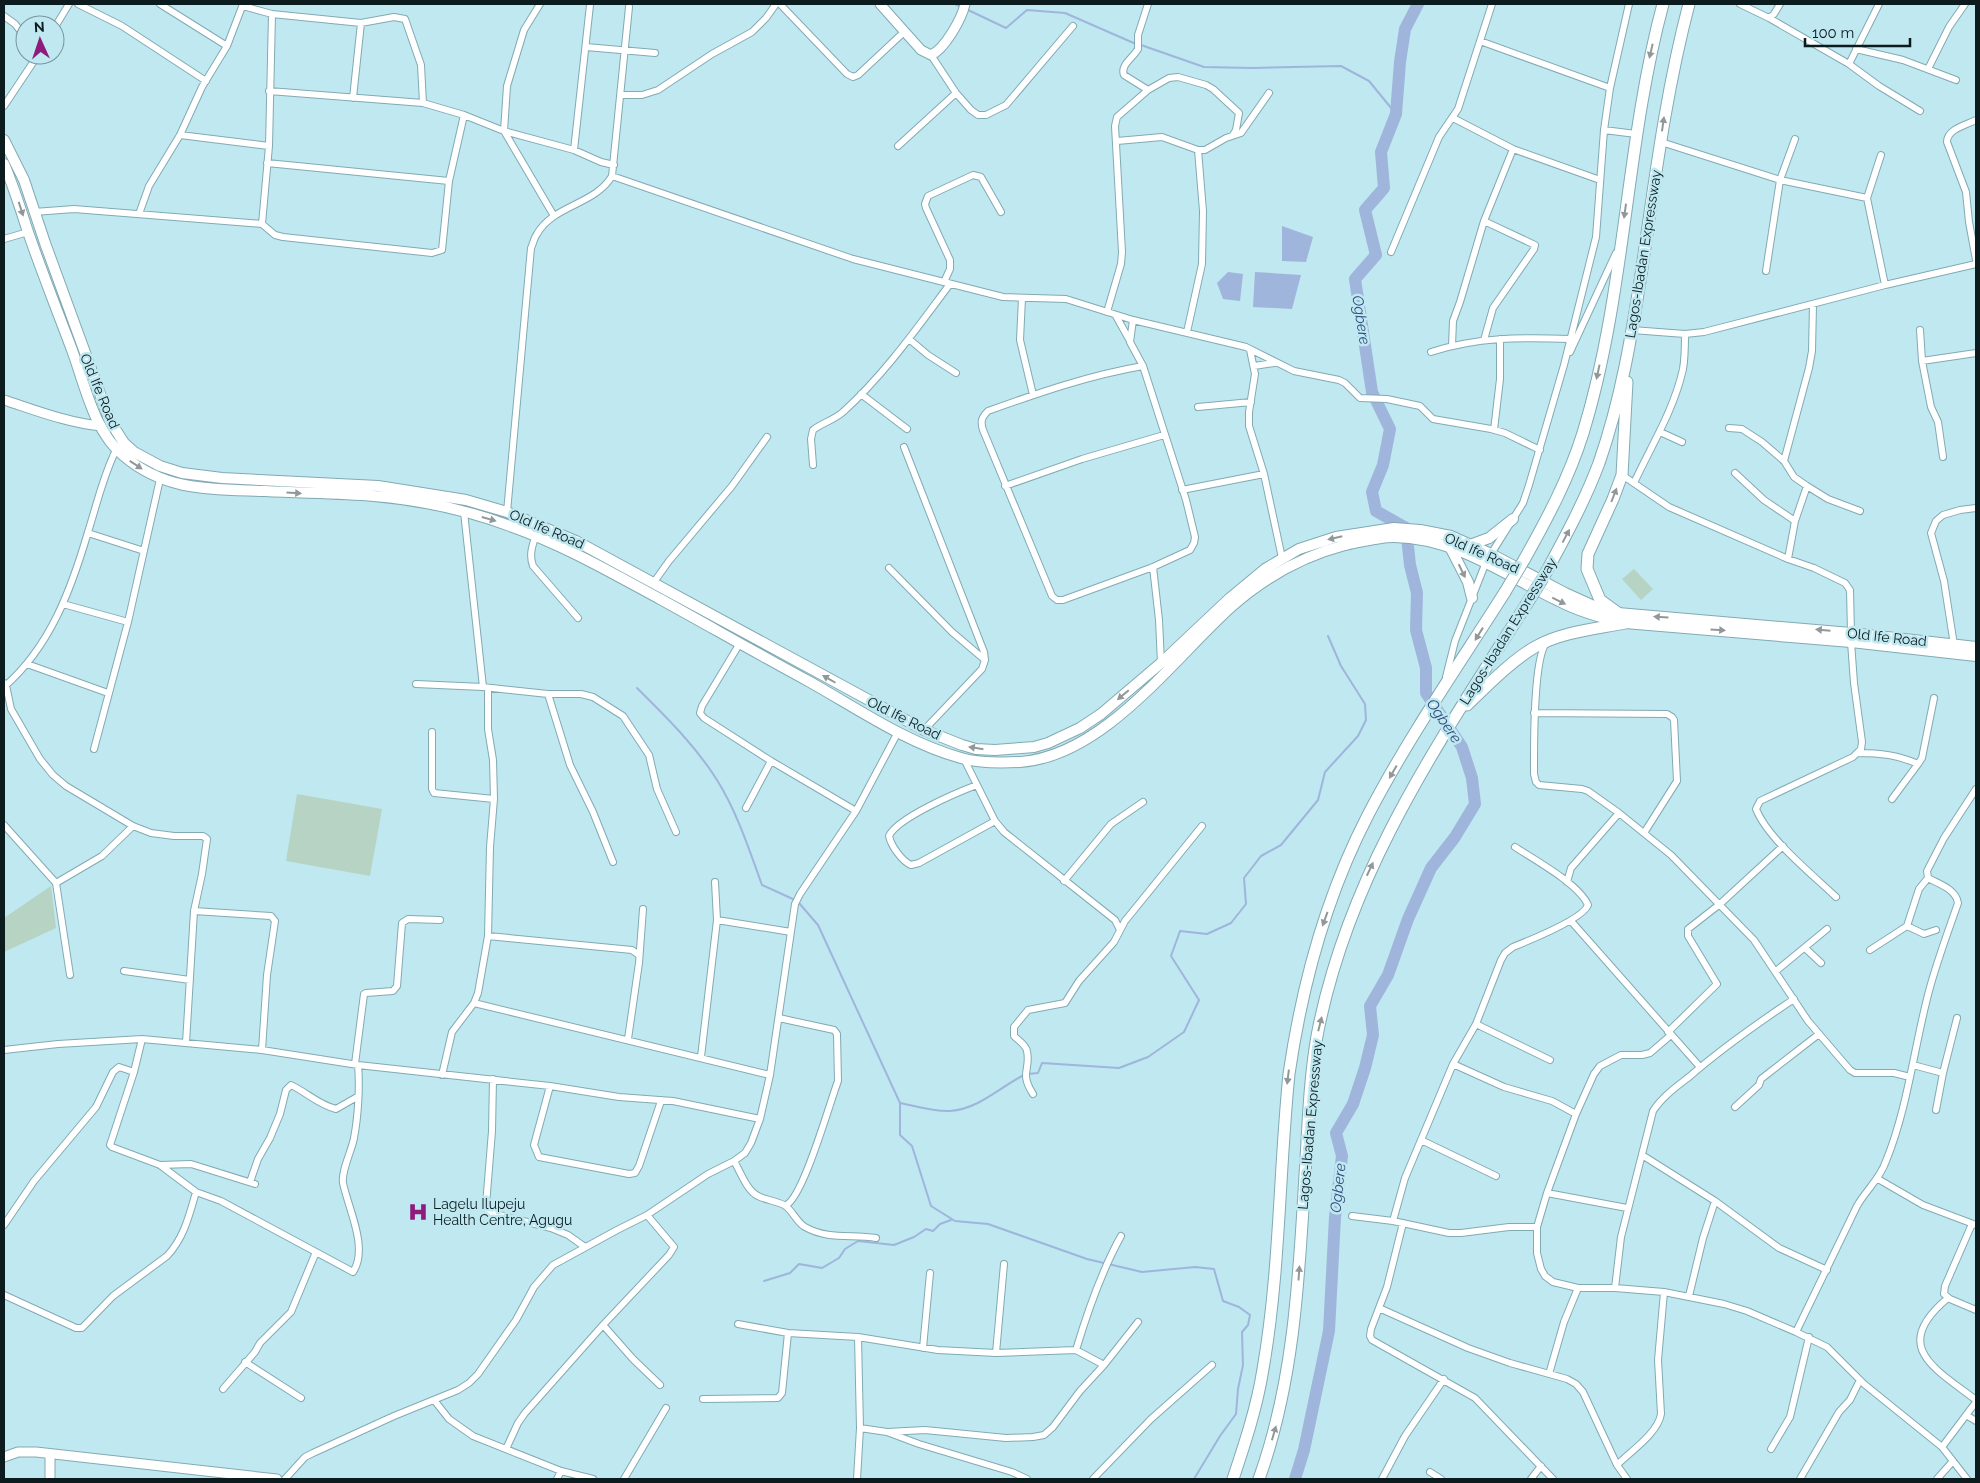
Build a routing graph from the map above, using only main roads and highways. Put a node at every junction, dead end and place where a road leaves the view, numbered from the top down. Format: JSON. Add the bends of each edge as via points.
{"nodes":[{"id":1,"x":880,"y":4,"type":"edge"},
{"id":2,"x":965,"y":4,"type":"edge"},
{"id":3,"x":1663,"y":4,"type":"edge"},
{"id":4,"x":1689,"y":4,"type":"edge"},
{"id":5,"x":4,"y":140,"type":"edge"},
{"id":6,"x":4,"y":164,"type":"edge"},
{"id":7,"x":24,"y":180,"type":"junction"},
{"id":8,"x":13,"y":185,"type":"junction"},
{"id":9,"x":1626,"y":361,"type":"junction"},
{"id":10,"x":4,"y":400,"type":"edge"},
{"id":11,"x":101,"y":426,"type":"junction"},
{"id":12,"x":1513,"y":519,"type":"road end"},
{"id":13,"x":1394,"y":532,"type":"junction"},
{"id":14,"x":1420,"y":535,"type":"junction"},
{"id":15,"x":1448,"y":545,"type":"junction"},
{"id":16,"x":1470,"y":545,"type":"junction"},
{"id":17,"x":1489,"y":558,"type":"junction"},
{"id":18,"x":653,"y":582,"type":"junction"},
{"id":19,"x":644,"y":590,"type":"junction"},
{"id":20,"x":1472,"y":598,"type":"road end"},
{"id":21,"x":1621,"y":618,"type":"junction"},
{"id":22,"x":1874,"y":640,"type":"junction"},
{"id":23,"x":1976,"y":647,"type":"edge"},
{"id":24,"x":1976,"y":656,"type":"edge"},
{"id":25,"x":1148,"y":674,"type":"junction"},
{"id":26,"x":1156,"y":682,"type":"junction"},
{"id":27,"x":1455,"y":717,"type":"junction"},
{"id":28,"x":50,"y":1454,"type":"junction"},
{"id":29,"x":4,"y":1456,"type":"edge"},
{"id":30,"x":50,"y":1479,"type":"edge"},
{"id":31,"x":277,"y":1479,"type":"edge"},
{"id":32,"x":1233,"y":1479,"type":"edge"},
{"id":33,"x":1259,"y":1479,"type":"edge"}],
"edges":[{"from":1,"to":2,"type":"main road","via":[[921,50],[931,55],[940,50],[962,15]]},
{"from":3,"to":32,"type":"highway","name":"Lagos-Ibadan Expressway","one_way":true,"bridge":true,"via":[[1646,71],[1621,244],[1583,434],[1563,486],[1524,560],[1368,815],[1340,876],[1312,960],[1288,1074],[1271,1312],[1263,1369],[1245,1445]]},
{"from":9,"to":4,"type":"highway","name":"Lagos-Ibadan Expressway","one_way":true,"via":[[1672,70]]},
{"from":5,"to":7,"type":"main road","name":"Old Ife Road"},
{"from":6,"to":8,"type":"main road","name":"Old Ife Road"},
{"from":7,"to":8,"type":"main road"},
{"from":7,"to":18,"type":"main road","name":"Old Ife Road","via":[[110,421],[134,452],[160,466],[196,476],[378,486],[466,500],[507,512],[576,541]]},
{"from":8,"to":11,"type":"main road","name":"Old Ife Road","one_way":true},
{"from":21,"to":9,"type":"highway","one_way":true,"via":[[1600,600],[1587,569],[1588,554],[1622,475]]},
{"from":27,"to":9,"type":"highway","name":"Lagos-Ibadan Expressway","one_way":true,"bridge":true,"via":[[1568,534],[1599,464]]},
{"from":10,"to":11,"type":"main road","via":[[87,425]]},
{"from":11,"to":19,"type":"main road","name":"Old Ife Road","one_way":true,"via":[[116,450],[141,469],[160,478],[197,488],[376,496],[464,512],[536,535],[609,569]]},
{"from":12,"to":16,"type":"main road","via":[[1490,538]]},
{"from":13,"to":14,"type":"main road","name":"Old Ife Road"},
{"from":13,"to":25,"type":"main road","name":"Old Ife Road","one_way":true,"via":[[1336,537],[1282,558],[1230,598]]},
{"from":13,"to":26,"type":"main road","name":"Old Ife Road","via":[[1338,547],[1281,571],[1234,605]]},
{"from":14,"to":15,"type":"main road","name":"Old Ife Road"},
{"from":14,"to":16,"type":"main road","name":"Old Ife Road","via":[[1450,536]]},
{"from":15,"to":17,"type":"main road","name":"Old Ife Road"},
{"from":15,"to":20,"type":"main road","one_way":true},
{"from":16,"to":17,"type":"main road","name":"Old Ife Road"},
{"from":17,"to":21,"type":"main road","name":"Old Ife Road","via":[[1560,602],[1594,616]]},
{"from":18,"to":19,"type":"main road"},
{"from":25,"to":18,"type":"main road","name":"Old Ife Road","one_way":true,"via":[[1101,714],[1048,744],[1015,749],[976,748],[924,730],[869,702]]},
{"from":19,"to":26,"type":"main road","name":"Old Ife Road","via":[[898,732],[964,759],[1021,762],[1055,754],[1103,728]]},
{"from":21,"to":22,"type":"main road","name":"Old Ife Road"},
{"from":21,"to":27,"type":"highway","via":[[1528,651]]},
{"from":22,"to":23,"type":"main road","name":"Old Ife Road"},
{"from":22,"to":24,"type":"main road","name":"Old Ife Road"},
{"from":25,"to":26,"type":"main road"},
{"from":33,"to":27,"type":"highway","name":"Lagos-Ibadan Expressway","one_way":true,"via":[[1283,1396],[1297,1302],[1311,1081],[1328,991],[1367,876],[1405,800]]},
{"from":28,"to":29,"type":"main road","via":[[18,1452]]},
{"from":28,"to":30,"type":"main road"},
{"from":28,"to":31,"type":"main road"}]}
